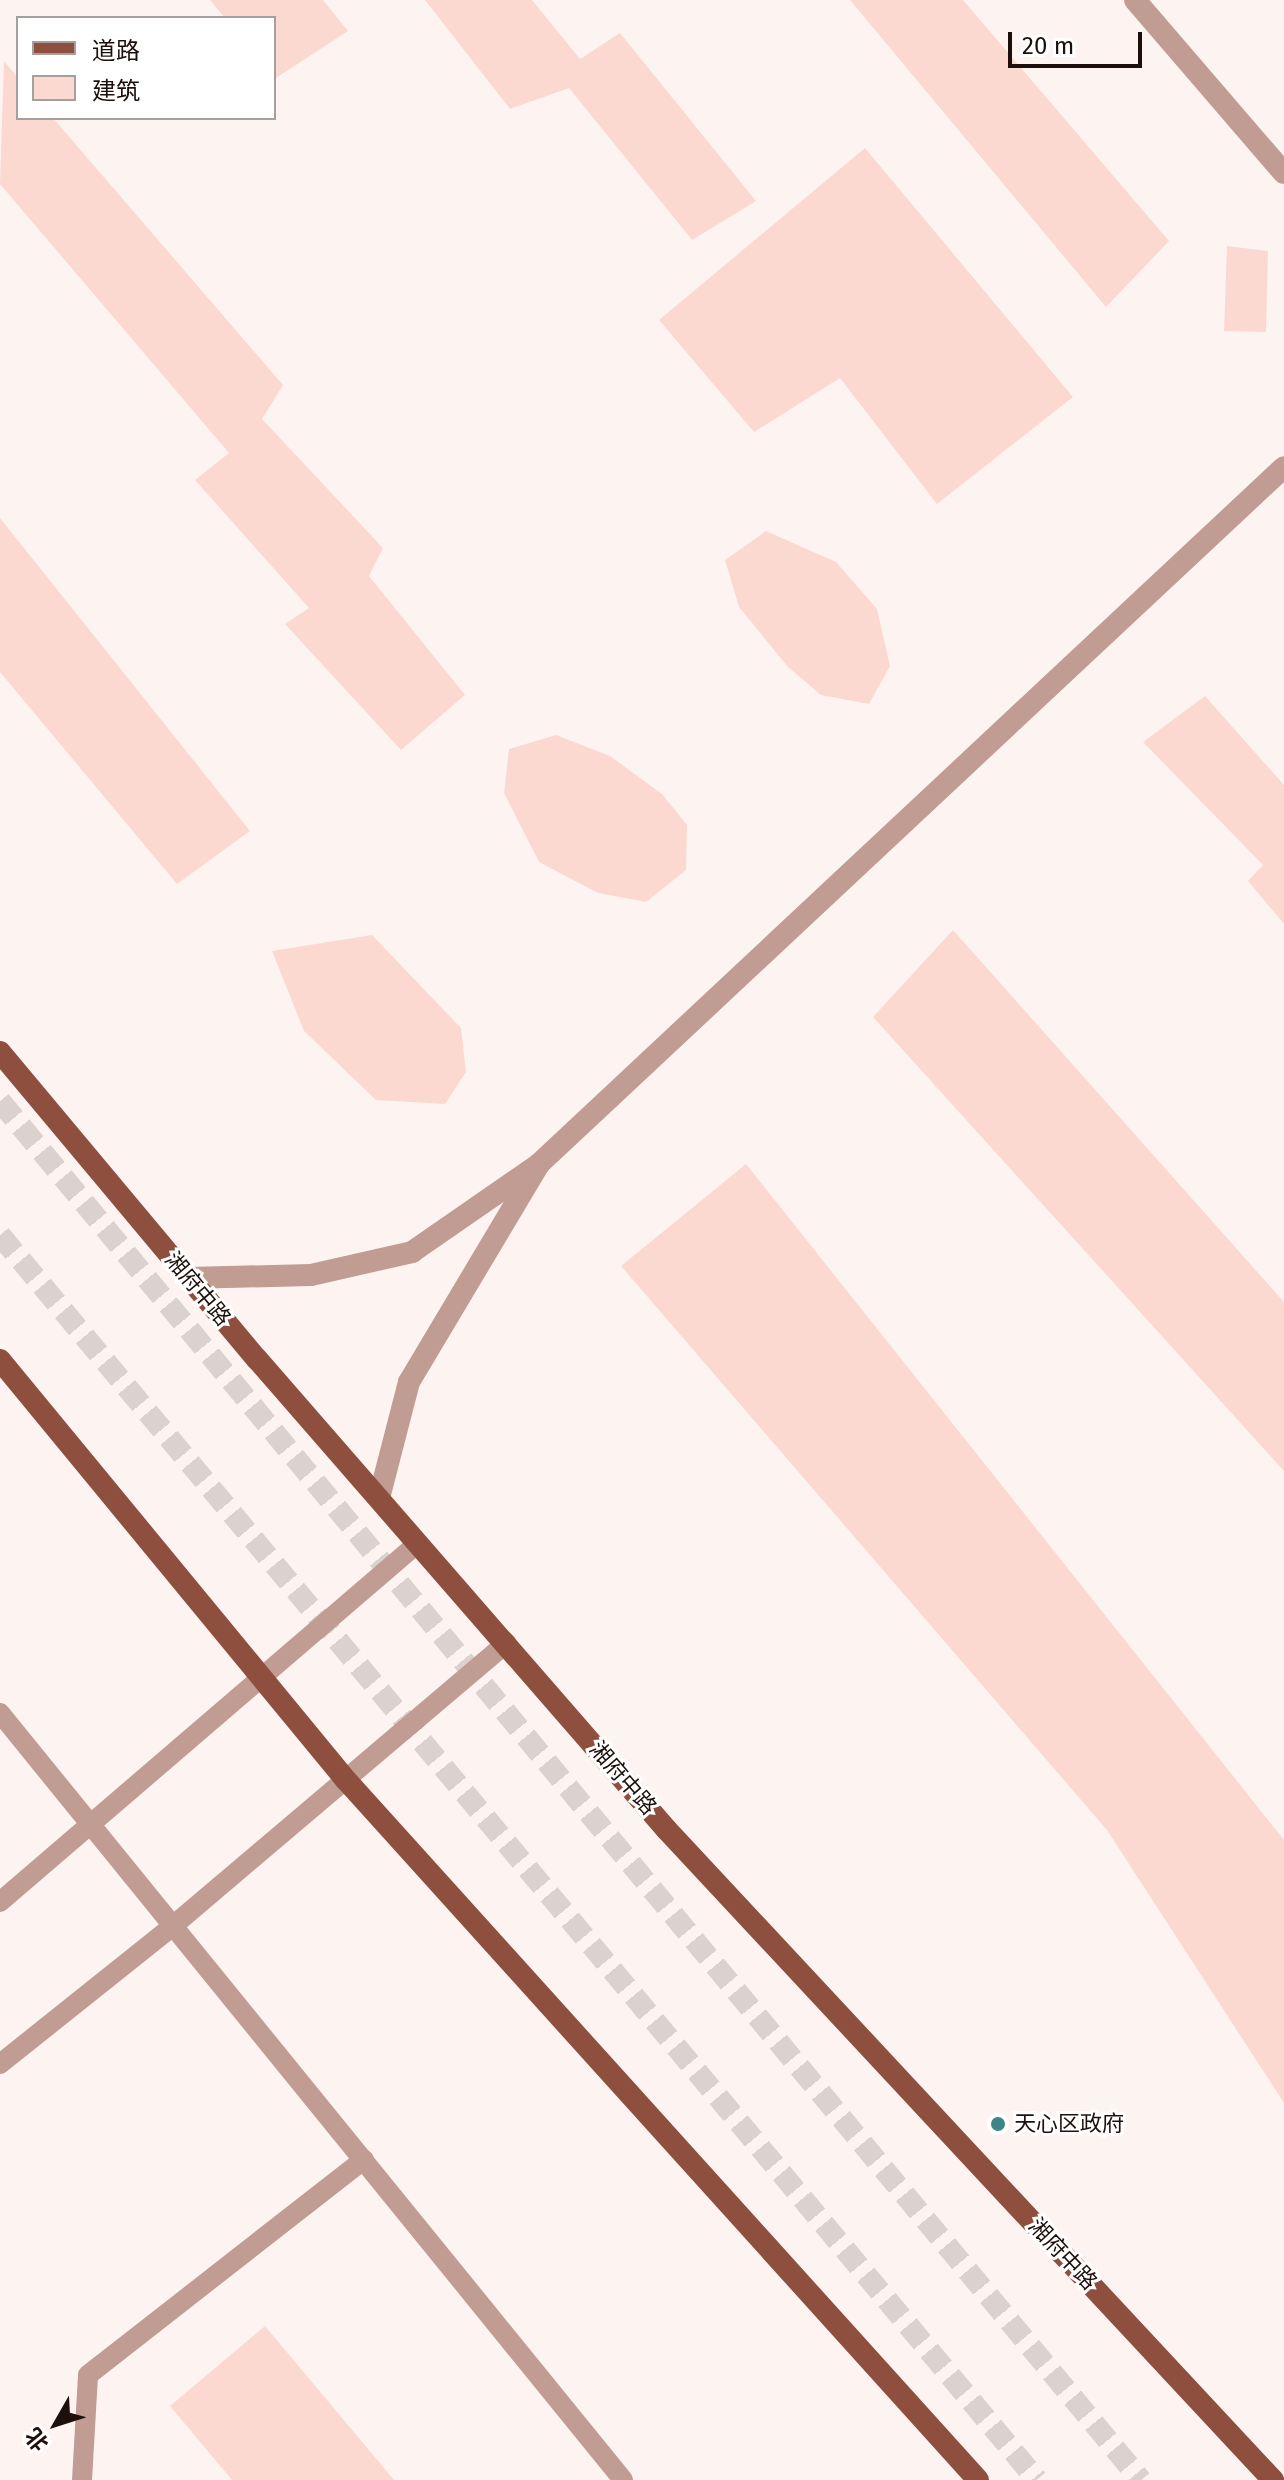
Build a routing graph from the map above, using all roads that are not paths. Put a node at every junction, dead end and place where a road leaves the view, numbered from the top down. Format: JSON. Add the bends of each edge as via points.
{"nodes":[{"id":1,"x":1135,"y":0,"type":"edge"},
{"id":2,"x":1284,"y":173,"type":"edge"},
{"id":3,"x":1284,"y":467,"type":"edge"},
{"id":4,"x":0,"y":1052,"type":"edge"},
{"id":5,"x":539,"y":1164,"type":"junction"},
{"id":6,"x":189,"y":1278,"type":"junction"},
{"id":7,"x":0,"y":1360,"type":"edge"},
{"id":8,"x":379,"y":1498,"type":"junction"},
{"id":9,"x":418,"y":1543,"type":"junction"},
{"id":10,"x":506,"y":1643,"type":"junction"},
{"id":11,"x":259,"y":1680,"type":"junction"},
{"id":12,"x":0,"y":1713,"type":"edge"},
{"id":13,"x":346,"y":1780,"type":"junction"},
{"id":14,"x":93,"y":1825,"type":"junction"},
{"id":15,"x":0,"y":1902,"type":"edge"},
{"id":16,"x":174,"y":1925,"type":"junction"},
{"id":17,"x":0,"y":2064,"type":"edge"},
{"id":18,"x":364,"y":2159,"type":"junction"},
{"id":19,"x":82,"y":2480,"type":"edge"},
{"id":20,"x":623,"y":2480,"type":"edge"},
{"id":21,"x":978,"y":2480,"type":"edge"},
{"id":22,"x":1273,"y":2480,"type":"edge"}],
"edges":[{"from":1,"to":2,"type":"street"},
{"from":3,"to":5,"type":"street"},
{"from":4,"to":6,"type":"main road","name":"湘府中路"},
{"from":5,"to":6,"type":"street","via":[[412,1252],[311,1275]]},
{"from":5,"to":8,"type":"street","via":[[409,1382]]},
{"from":6,"to":8,"type":"main road","name":"湘府中路"},
{"from":7,"to":11,"type":"main road"},
{"from":8,"to":9,"type":"main road","name":"湘府中路"},
{"from":9,"to":10,"type":"main road","name":"湘府中路"},
{"from":9,"to":11,"type":"lane"},
{"from":10,"to":13,"type":"lane"},
{"from":10,"to":22,"type":"main road","name":"湘府中路","via":[[667,1830]]},
{"from":11,"to":13,"type":"main road"},
{"from":11,"to":14,"type":"lane"},
{"from":12,"to":14,"type":"lane"},
{"from":13,"to":16,"type":"lane"},
{"from":13,"to":21,"type":"main road"},
{"from":14,"to":15,"type":"lane"},
{"from":14,"to":16,"type":"lane"},
{"from":16,"to":17,"type":"lane"},
{"from":16,"to":18,"type":"lane"},
{"from":18,"to":19,"type":"lane","via":[[88,2375]]},
{"from":18,"to":20,"type":"lane"}]}
